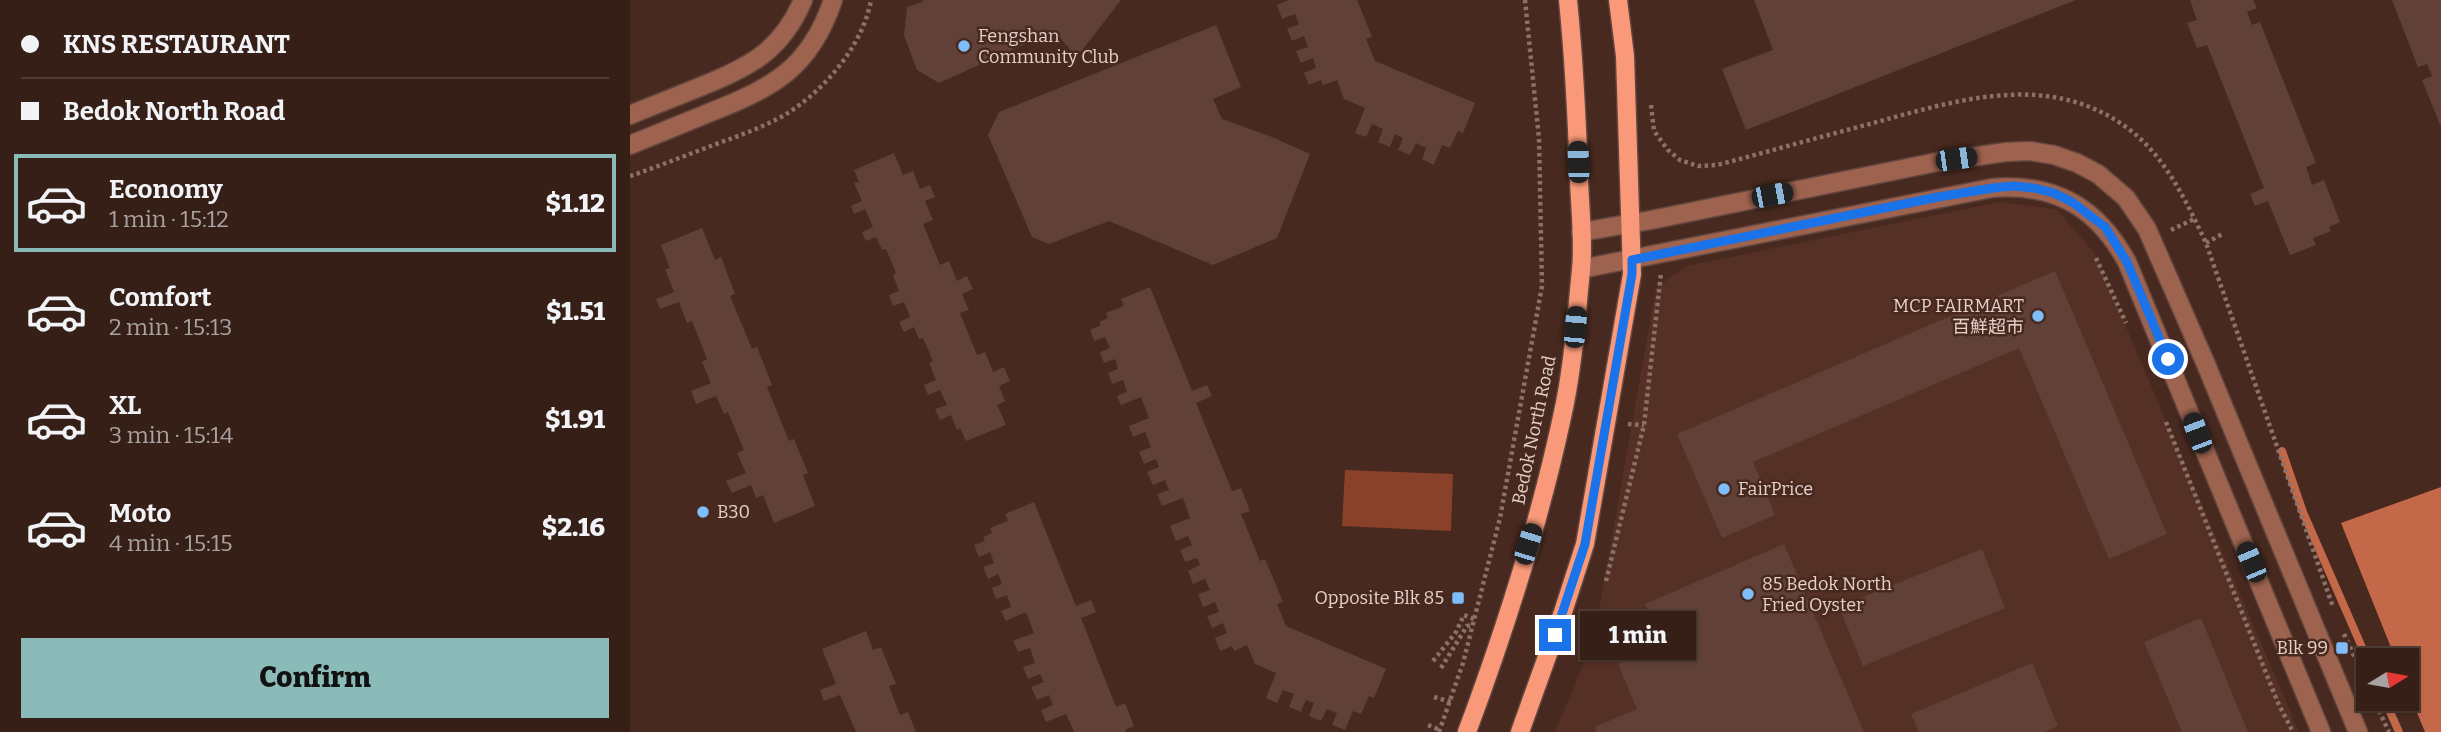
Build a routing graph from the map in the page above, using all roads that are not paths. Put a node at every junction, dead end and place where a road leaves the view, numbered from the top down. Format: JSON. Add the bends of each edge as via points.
{"nodes":[{"id":1,"x":803,"y":0,"type":"edge"},
{"id":2,"x":834,"y":0,"type":"edge"},
{"id":3,"x":1568,"y":0,"type":"edge"},
{"id":4,"x":1618,"y":0,"type":"edge"},
{"id":5,"x":630,"y":115,"type":"edge"},
{"id":6,"x":630,"y":145,"type":"edge"},
{"id":7,"x":1632,"y":224,"type":"junction"},
{"id":8,"x":1581,"y":232,"type":"junction"},
{"id":9,"x":1632,"y":260,"type":"junction"},
{"id":10,"x":1581,"y":269,"type":"junction"},
{"id":11,"x":1468,"y":732,"type":"edge"},
{"id":12,"x":1520,"y":732,"type":"edge"},
{"id":13,"x":2321,"y":732,"type":"edge"},
{"id":14,"x":2358,"y":732,"type":"edge"}],
"edges":[{"from":1,"to":5,"type":"street","via":[[778,42],[755,61]]},
{"from":2,"to":6,"type":"street","via":[[813,45],[778,80],[756,94]]},
{"from":3,"to":8,"type":"main road","name":"Bedok North Road"},
{"from":4,"to":7,"type":"main road"},
{"from":7,"to":8,"type":"street"},
{"from":7,"to":9,"type":"main road"},
{"from":7,"to":14,"type":"street","via":[[2006,152],[2054,155],[2098,174],[2126,198],[2147,229]]},
{"from":8,"to":10,"type":"main road","name":"Bedok North Road"},
{"from":9,"to":10,"type":"street"},
{"from":9,"to":12,"type":"main road","via":[[1585,544]]},
{"from":9,"to":13,"type":"street","via":[[1993,188],[2024,187],[2054,193],[2089,213],[2105,227],[2127,262]]},
{"from":10,"to":11,"type":"main road","name":"Bedok North Road","via":[[1563,415],[1544,494]]}]}
